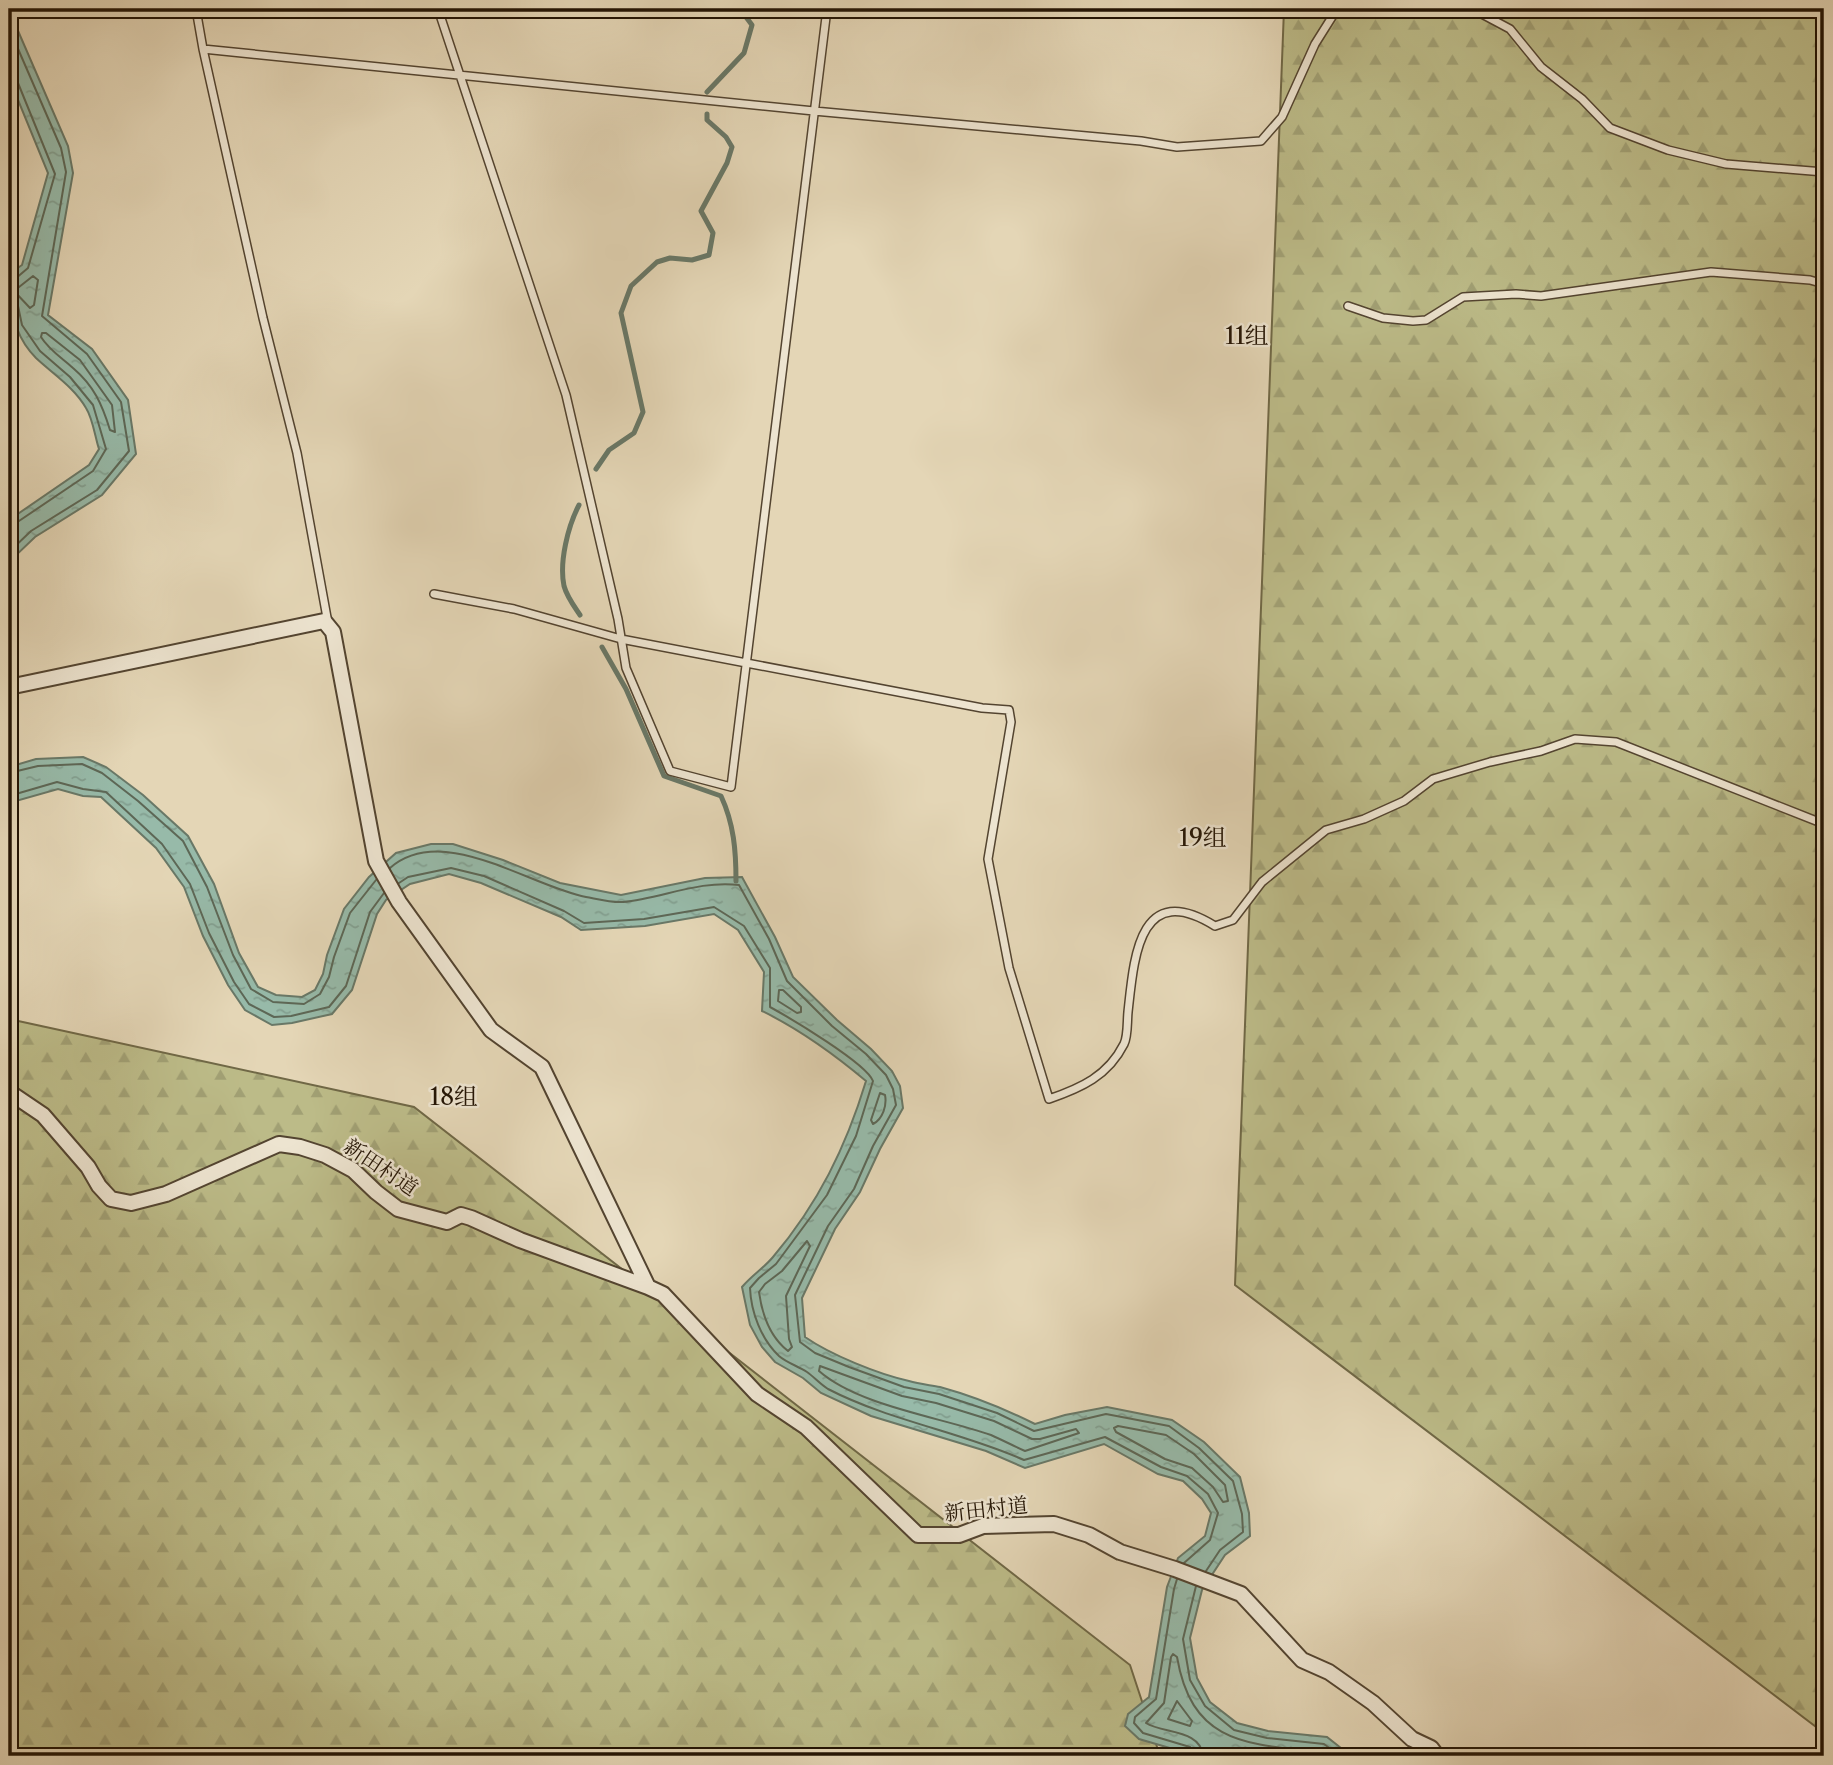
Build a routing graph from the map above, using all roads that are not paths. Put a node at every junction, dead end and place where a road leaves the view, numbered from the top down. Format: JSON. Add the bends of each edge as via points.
{"nodes":[{"id":1,"x":196,"y":9,"type":"edge"},
{"id":2,"x":438,"y":9,"type":"edge"},
{"id":3,"x":827,"y":9,"type":"edge"},
{"id":4,"x":1337,"y":9,"type":"edge"},
{"id":5,"x":1464,"y":9,"type":"edge"},
{"id":6,"x":203,"y":49,"type":"junction"},
{"id":7,"x":459,"y":75,"type":"junction"},
{"id":8,"x":814,"y":111,"type":"junction"},
{"id":9,"x":1824,"y":172,"type":"edge"},
{"id":10,"x":1824,"y":284,"type":"edge"},
{"id":11,"x":1348,"y":306,"type":"dead end"},
{"id":12,"x":434,"y":594,"type":"dead end"},
{"id":13,"x":329,"y":627,"type":"junction"},
{"id":14,"x":621,"y":639,"type":"junction"},
{"id":15,"x":747,"y":663,"type":"junction"},
{"id":16,"x":9,"y":687,"type":"edge"},
{"id":17,"x":1824,"y":824,"type":"edge"},
{"id":18,"x":9,"y":1092,"type":"edge"},
{"id":19,"x":648,"y":1287,"type":"junction"},
{"id":20,"x":1437,"y":1756,"type":"edge"}],
"edges":[{"from":1,"to":6,"type":"lane"},
{"from":2,"to":7,"type":"lane"},
{"from":3,"to":8,"type":"lane"},
{"from":4,"to":8,"type":"lane","via":[[1315,44],[1282,117],[1261,141],[1177,147]]},
{"from":5,"to":9,"type":"lane","via":[[1510,29],[1541,67],[1610,128],[1668,150],[1726,164]]},
{"from":6,"to":7,"type":"lane"},
{"from":6,"to":13,"type":"lane","via":[[297,453]]},
{"from":7,"to":8,"type":"lane"},
{"from":7,"to":14,"type":"lane","via":[[566,395]]},
{"from":8,"to":15,"type":"lane"},
{"from":10,"to":11,"type":"lane","via":[[1711,272],[1541,296],[1462,297],[1426,320],[1413,321],[1374,316]]},
{"from":12,"to":14,"type":"lane","via":[[514,609]]},
{"from":13,"to":16,"type":"street","via":[[324,621]]},
{"from":13,"to":19,"type":"street","name":"新田村道","via":[[376,861],[491,1030],[542,1067]]},
{"from":14,"to":15,"type":"lane"},
{"from":14,"to":15,"type":"lane","via":[[626,668],[670,771],[731,787]]},
{"from":15,"to":17,"type":"lane","via":[[1009,710],[1011,722],[988,859],[1009,968],[1049,1099],[1101,1075],[1125,1043],[1132,970],[1151,920],[1170,911],[1194,913],[1215,926],[1233,920],[1262,883],[1326,830],[1404,801],[1433,779],[1575,739],[1616,742]]},
{"from":18,"to":19,"type":"street","name":"新田村道","via":[[43,1115],[111,1199],[143,1201],[279,1144],[300,1147],[354,1170],[398,1209],[447,1222],[461,1215],[471,1217]]},
{"from":19,"to":20,"type":"street","name":"新田村道","via":[[663,1294],[757,1394],[806,1427],[918,1535],[960,1535],[984,1526],[1054,1524],[1241,1594],[1302,1660],[1329,1672],[1373,1703]]}]}
